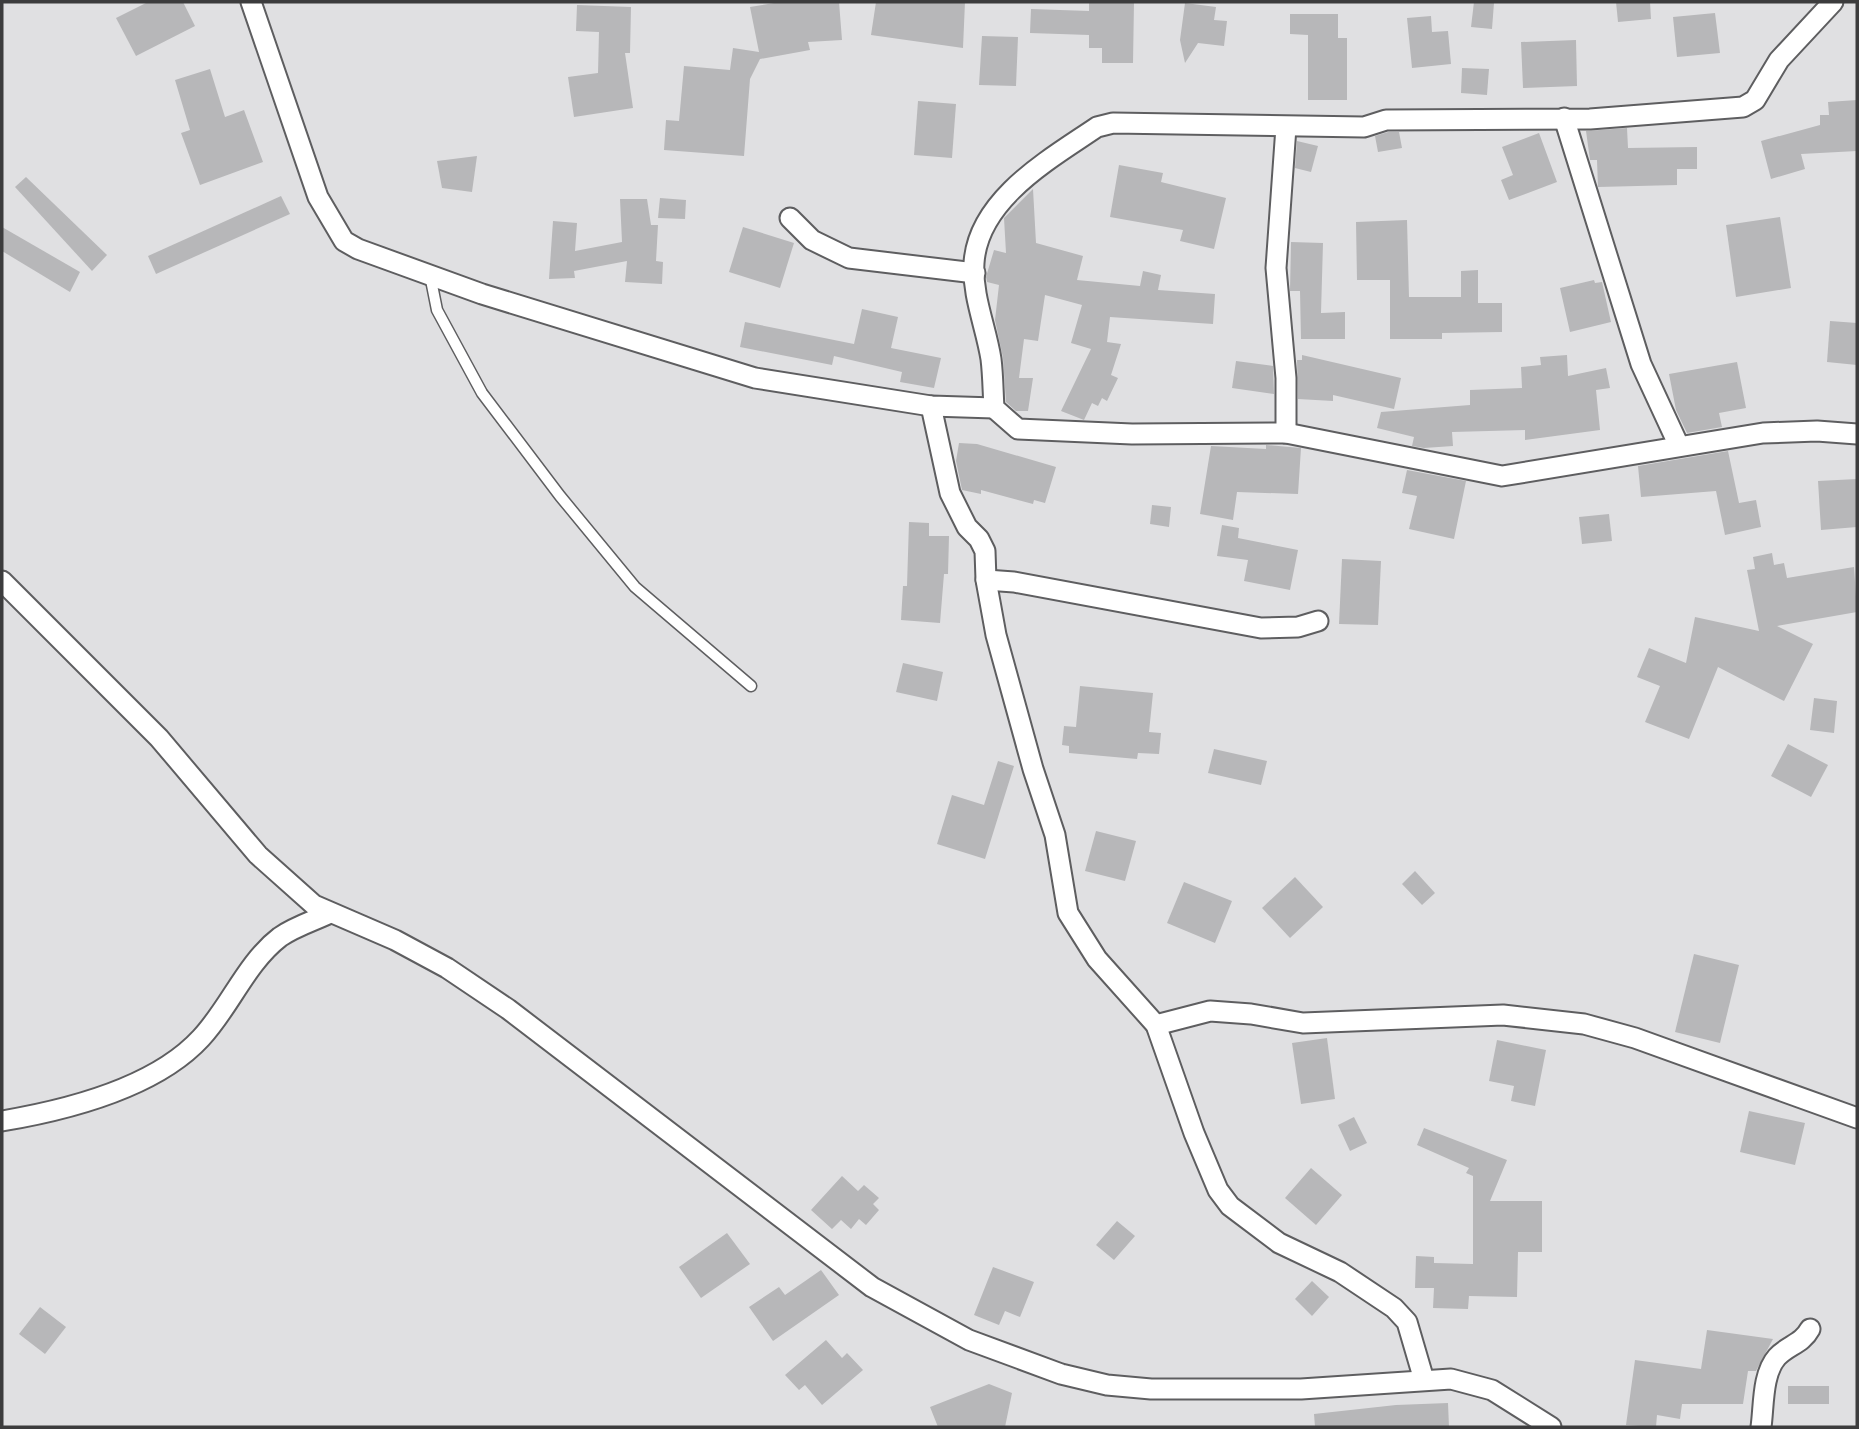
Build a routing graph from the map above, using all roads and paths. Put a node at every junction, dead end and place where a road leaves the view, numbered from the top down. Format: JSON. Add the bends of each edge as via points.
{"nodes":[{"id":1,"x":251,"y":2,"type":"edge"},
{"id":2,"x":1833,"y":2,"type":"edge"},
{"id":3,"x":1564,"y":118,"type":"junction"},
{"id":4,"x":1286,"y":127,"type":"junction"},
{"id":5,"x":790,"y":218,"type":"dead end"},
{"id":6,"x":975,"y":273,"type":"junction"},
{"id":7,"x":430,"y":275,"type":"junction"},
{"id":8,"x":931,"y":406,"type":"junction"},
{"id":9,"x":994,"y":408,"type":"junction"},
{"id":10,"x":1286,"y":433,"type":"junction"},
{"id":11,"x":1857,"y":434,"type":"edge"},
{"id":12,"x":1679,"y":446,"type":"junction"},
{"id":13,"x":986,"y":580,"type":"junction"},
{"id":14,"x":2,"y":581,"type":"edge"},
{"id":15,"x":1318,"y":621,"type":"dead end"},
{"id":16,"x":751,"y":686,"type":"dead end"},
{"id":17,"x":328,"y":914,"type":"junction"},
{"id":18,"x":1156,"y":1025,"type":"junction"},
{"id":19,"x":1857,"y":1118,"type":"edge"},
{"id":20,"x":2,"y":1121,"type":"edge"},
{"id":21,"x":1810,"y":1329,"type":"dead end"},
{"id":22,"x":1423,"y":1380,"type":"junction"},
{"id":23,"x":1551,"y":1427,"type":"edge"},
{"id":24,"x":1761,"y":1427,"type":"edge"}],
"edges":[{"from":1,"to":7,"type":"street","via":[[330,222],[344,241],[358,249]]},
{"from":2,"to":3,"type":"street","via":[[1779,60],[1755,100],[1743,107]]},
{"from":3,"to":4,"type":"street","via":[[1386,120],[1364,127]]},
{"from":3,"to":12,"type":"street","via":[[1641,364]]},
{"from":4,"to":6,"type":"street","via":[[1113,123],[1097,127],[1004,197],[979,243]]},
{"from":4,"to":10,"type":"street","via":[[1276,268]]},
{"from":5,"to":6,"type":"street","via":[[812,240],[849,258]]},
{"from":6,"to":9,"type":"street"},
{"from":7,"to":8,"type":"street","via":[[755,378]]},
{"from":7,"to":16,"type":"lane","via":[[437,310],[482,393],[560,496],[635,587]]},
{"from":8,"to":9,"type":"street"},
{"from":8,"to":13,"type":"street","via":[[950,493],[967,527],[983,546]]},
{"from":9,"to":10,"type":"street","via":[[1018,429]]},
{"from":10,"to":12,"type":"street","via":[[1502,476]]},
{"from":11,"to":12,"type":"street","via":[[1792,431]]},
{"from":13,"to":15,"type":"street","via":[[1261,628],[1298,627]]},
{"from":13,"to":18,"type":"street","via":[[996,635],[1055,835],[1068,913],[1097,958]]},
{"from":14,"to":17,"type":"street","via":[[159,738],[258,855]]},
{"from":17,"to":20,"type":"street","via":[[282,935],[201,1039],[162,1069],[99,1098]]},
{"from":17,"to":22,"type":"street","via":[[395,940],[447,968],[508,1009],[872,1287],[969,1340],[1061,1374],[1107,1385],[1301,1389]]},
{"from":18,"to":19,"type":"street","via":[[1210,1011],[1303,1023],[1503,1015],[1584,1024]]},
{"from":18,"to":22,"type":"street","via":[[1218,1190],[1230,1206],[1279,1243],[1340,1272],[1394,1308],[1407,1322]]},
{"from":21,"to":24,"type":"street","via":[[1804,1340],[1775,1359]]},
{"from":22,"to":23,"type":"street","via":[[1451,1379],[1492,1391]]}]}
